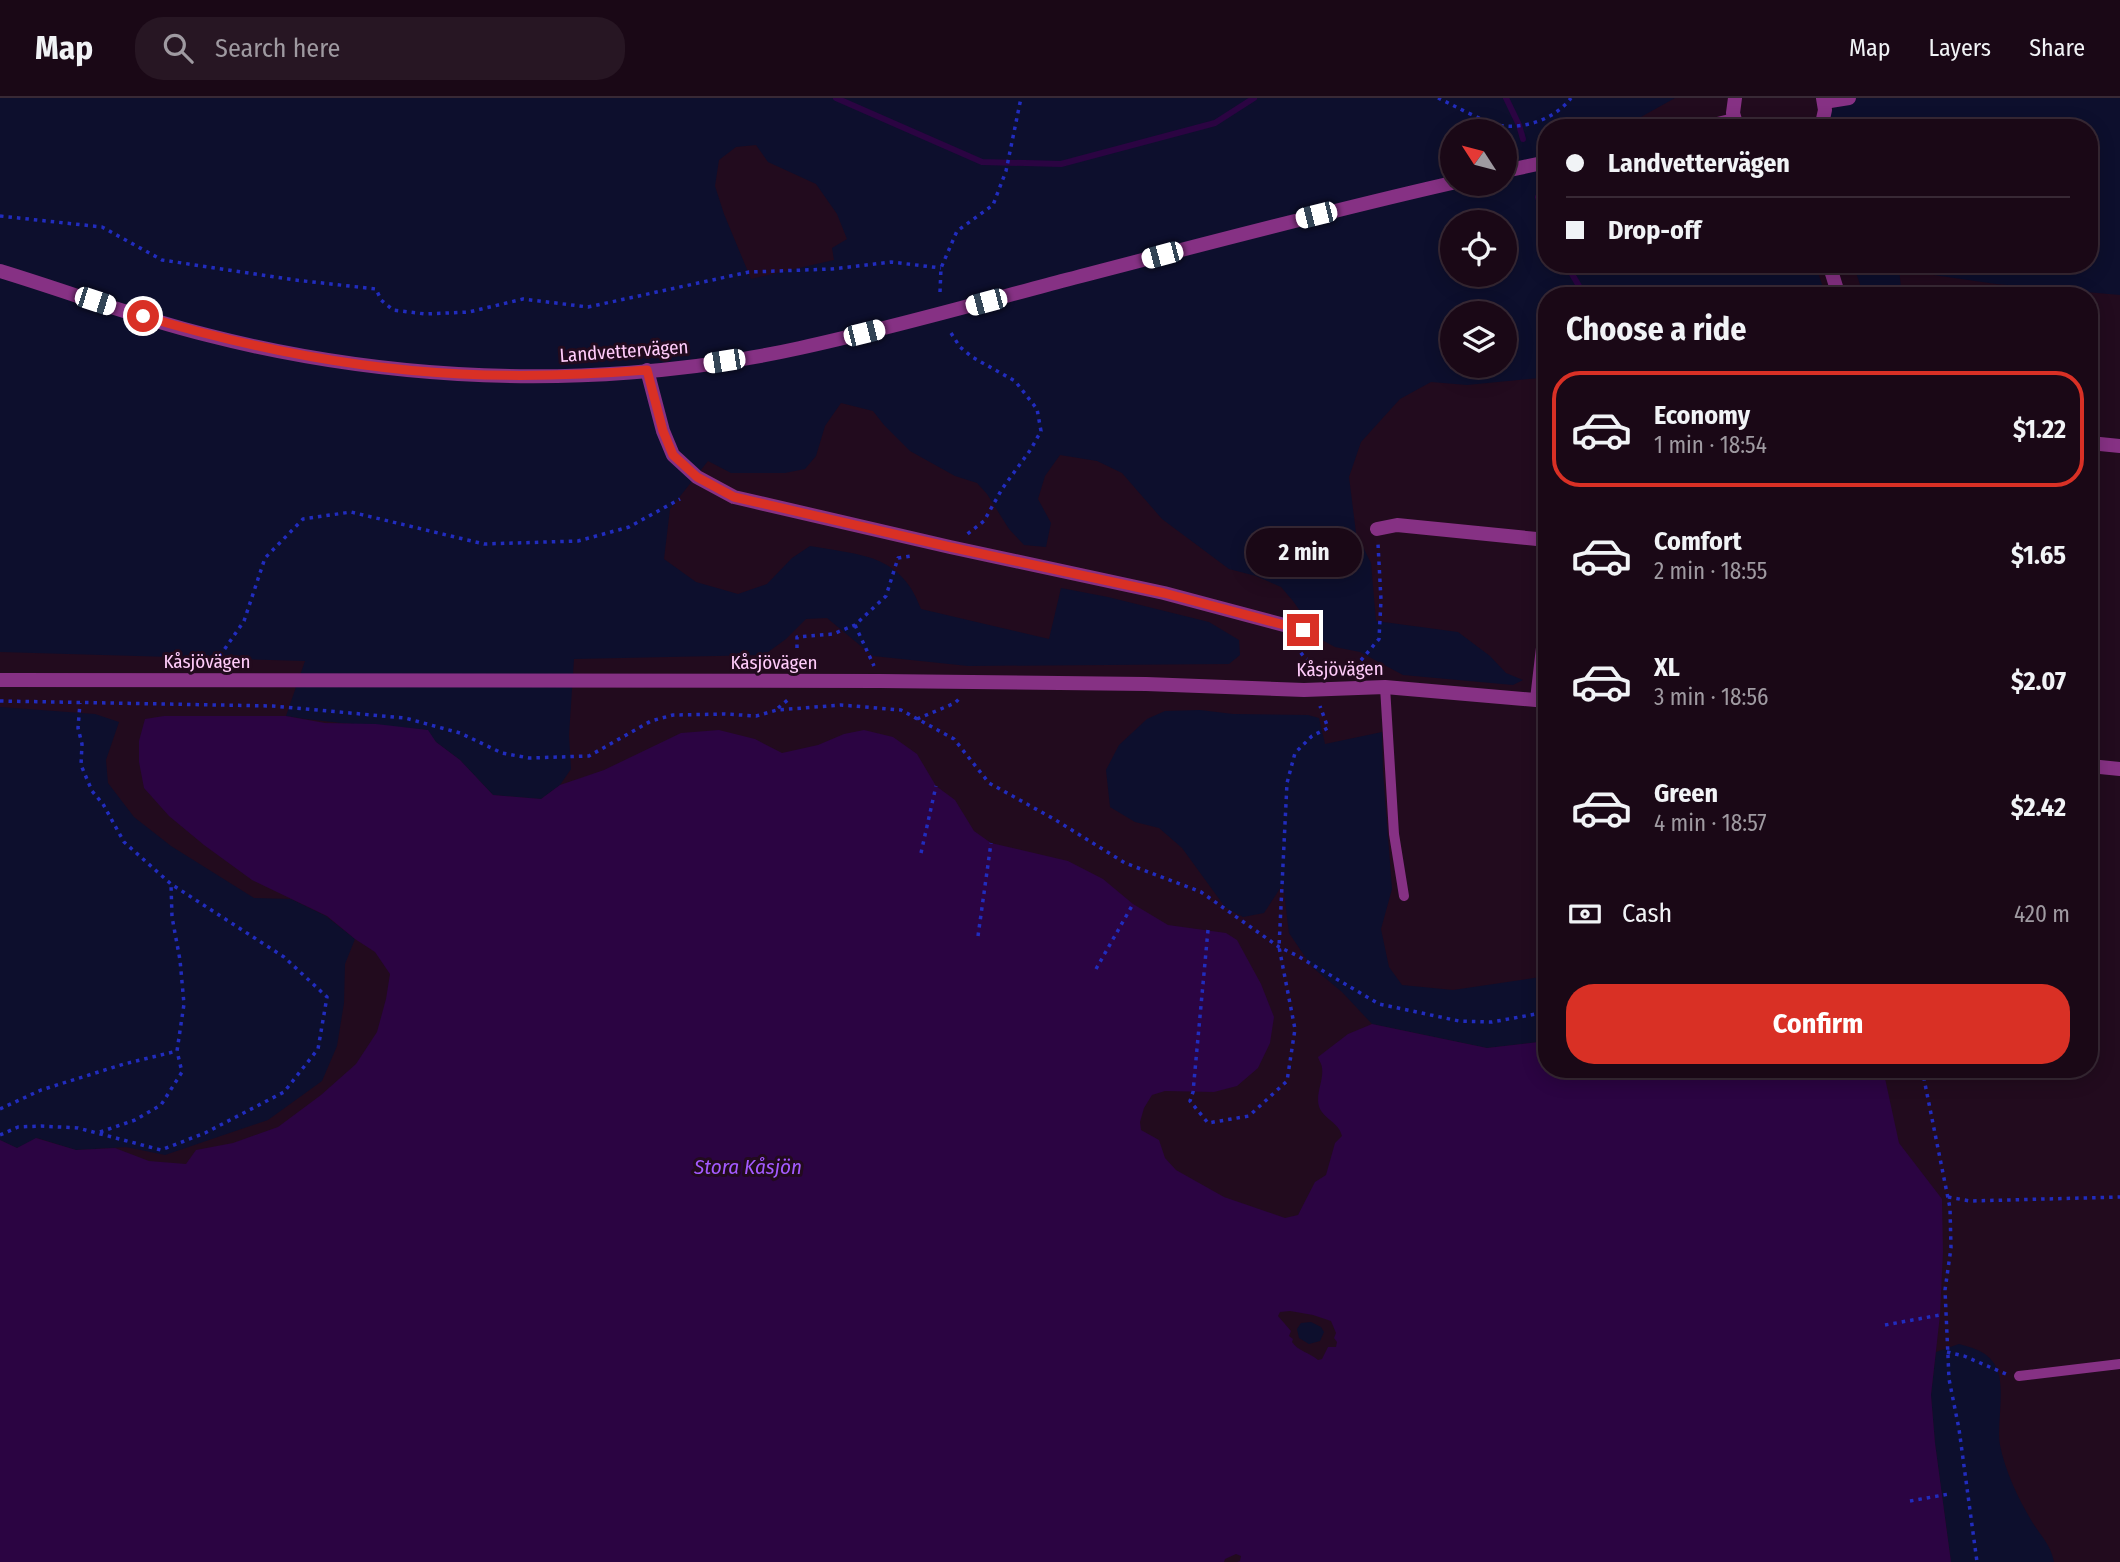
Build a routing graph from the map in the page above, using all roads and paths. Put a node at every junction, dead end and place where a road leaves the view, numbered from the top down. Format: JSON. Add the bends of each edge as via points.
{"nodes":[{"id":1,"x":1021,"y":98,"type":"edge"},
{"id":2,"x":1438,"y":98,"type":"edge"},
{"id":3,"x":1571,"y":98,"type":"edge"},
{"id":4,"x":1735,"y":98,"type":"edge"},
{"id":5,"x":1849,"y":98,"type":"edge"},
{"id":6,"x":1824,"y":100,"type":"edge"},
{"id":7,"x":1544,"y":119,"type":"edge"},
{"id":8,"x":1736,"y":119,"type":"edge"},
{"id":9,"x":1823,"y":119,"type":"edge"},
{"id":10,"x":1538,"y":123,"type":"edge"},
{"id":11,"x":1538,"y":165,"type":"edge"},
{"id":12,"x":1517,"y":169,"type":"edge"},
{"id":13,"x":1440,"y":186,"type":"edge"},
{"id":14,"x":0,"y":216,"type":"edge"},
{"id":15,"x":940,"y":268,"type":"junction"},
{"id":16,"x":0,"y":271,"type":"edge"},
{"id":17,"x":940,"y":292,"type":"dead end"},
{"id":18,"x":951,"y":333,"type":"dead end"},
{"id":19,"x":647,"y":370,"type":"junction"},
{"id":20,"x":2098,"y":444,"type":"edge"},
{"id":21,"x":2120,"y":446,"type":"edge"},
{"id":22,"x":680,"y":499,"type":"dead end"},
{"id":23,"x":1377,"y":529,"type":"joint"},
{"id":24,"x":1538,"y":539,"type":"edge"},
{"id":25,"x":950,"y":547,"type":"junction"},
{"id":26,"x":913,"y":555,"type":"dead end"},
{"id":27,"x":855,"y":625,"type":"junction"},
{"id":28,"x":1303,"y":630,"type":"joint"},
{"id":29,"x":797,"y":648,"type":"dead end"},
{"id":30,"x":0,"y":680,"type":"edge"},
{"id":31,"x":204,"y":680,"type":"junction"},
{"id":32,"x":880,"y":681,"type":"junction"},
{"id":33,"x":975,"y":682,"type":"junction"},
{"id":34,"x":1385,"y":687,"type":"junction"},
{"id":35,"x":1321,"y":689,"type":"junction"},
{"id":36,"x":790,"y":698,"type":"dead end"},
{"id":37,"x":1538,"y":700,"type":"edge"},
{"id":38,"x":0,"y":701,"type":"edge"},
{"id":39,"x":80,"y":703,"type":"junction"},
{"id":40,"x":777,"y":709,"type":"junction"},
{"id":41,"x":917,"y":719,"type":"junction"},
{"id":42,"x":2098,"y":767,"type":"edge"},
{"id":43,"x":2120,"y":769,"type":"edge"},
{"id":44,"x":936,"y":786,"type":"dead end"},
{"id":45,"x":991,"y":843,"type":"dead end"},
{"id":46,"x":921,"y":853,"type":"dead end"},
{"id":47,"x":172,"y":884,"type":"junction"},
{"id":48,"x":1404,"y":896,"type":"dead end"},
{"id":49,"x":1133,"y":904,"type":"dead end"},
{"id":50,"x":1208,"y":930,"type":"dead end"},
{"id":51,"x":978,"y":936,"type":"dead end"},
{"id":52,"x":1279,"y":947,"type":"junction"},
{"id":53,"x":1096,"y":969,"type":"dead end"},
{"id":54,"x":1538,"y":1013,"type":"edge"},
{"id":55,"x":177,"y":1051,"type":"junction"},
{"id":56,"x":1924,"y":1078,"type":"edge"},
{"id":57,"x":0,"y":1109,"type":"edge"},
{"id":58,"x":98,"y":1132,"type":"junction"},
{"id":59,"x":1,"y":1134,"type":"edge"},
{"id":60,"x":1948,"y":1197,"type":"junction"},
{"id":61,"x":2120,"y":1197,"type":"edge"},
{"id":62,"x":1940,"y":1315,"type":"dead end"},
{"id":63,"x":1885,"y":1325,"type":"dead end"},
{"id":64,"x":1947,"y":1352,"type":"junction"},
{"id":65,"x":2120,"y":1364,"type":"edge"},
{"id":66,"x":2019,"y":1376,"type":"joint"},
{"id":67,"x":1949,"y":1494,"type":"dead end"},
{"id":68,"x":1910,"y":1501,"type":"dead end"},
{"id":69,"x":1977,"y":1562,"type":"edge"}],
"edges":[{"from":1,"to":15,"type":"path","via":[[1006,172],[993,205],[957,231]]},
{"from":2,"to":10,"type":"path","via":[[1497,125]]},
{"from":3,"to":7,"type":"path"},
{"from":4,"to":8,"type":"street"},
{"from":5,"to":6,"type":"street"},
{"from":6,"to":9,"type":"street"},
{"from":11,"to":12,"type":"street"},
{"from":13,"to":19,"type":"street","name":"Landvettervägen","via":[[798,349]]},
{"from":14,"to":15,"type":"path","via":[[102,227],[162,260],[376,289],[393,310],[436,314],[469,312],[523,299],[588,307],[749,271],[832,270],[891,262]]},
{"from":15,"to":17,"type":"path"},
{"from":16,"to":19,"type":"street","name":"Landvettervägen","via":[[205,335],[344,362],[533,376]]},
{"from":18,"to":25,"type":"path","via":[[972,357],[1016,381],[1037,409],[1041,431],[984,521]]},
{"from":19,"to":25,"type":"street","via":[[673,455],[697,477],[734,497]]},
{"from":20,"to":21,"type":"street"},
{"from":22,"to":31,"type":"path","via":[[629,527],[578,541],[484,544],[351,512],[303,519],[265,558],[244,621]]},
{"from":23,"to":24,"type":"street","via":[[1397,525]]},
{"from":23,"to":35,"type":"path","via":[[1379,639],[1356,666],[1329,673]]},
{"from":25,"to":28,"type":"street","via":[[1164,593]]},
{"from":26,"to":27,"type":"path","via":[[898,558],[886,596]]},
{"from":27,"to":29,"type":"path","via":[[832,634],[797,637]]},
{"from":27,"to":32,"type":"path"},
{"from":28,"to":35,"type":"path","via":[[1297,643],[1301,655],[1314,664]]},
{"from":30,"to":31,"type":"street","name":"Kåsjövägen"},
{"from":31,"to":32,"type":"street","name":"Kåsjövägen"},
{"from":32,"to":33,"type":"street","name":"Kåsjövägen"},
{"from":33,"to":35,"type":"street","name":"Kåsjövägen"},
{"from":33,"to":41,"type":"path","via":[[955,703]]},
{"from":34,"to":35,"type":"street","name":"Kåsjövägen"},
{"from":34,"to":37,"type":"street","name":"Kåsjövägen"},
{"from":34,"to":48,"type":"lane","via":[[1394,834]]},
{"from":35,"to":52,"type":"path","via":[[1320,705],[1328,728],[1295,753],[1287,783]]},
{"from":36,"to":40,"type":"path"},
{"from":38,"to":39,"type":"path"},
{"from":39,"to":40,"type":"path","via":[[273,706],[405,718],[460,733],[502,753],[529,758],[589,757],[651,721],[673,715],[756,716]]},
{"from":39,"to":47,"type":"path","via":[[78,728],[86,781],[124,842]]},
{"from":40,"to":41,"type":"path","via":[[841,705],[901,710]]},
{"from":41,"to":52,"type":"path","via":[[954,739],[989,783],[1125,863],[1201,892]]},
{"from":42,"to":43,"type":"street"},
{"from":44,"to":46,"type":"path"},
{"from":45,"to":51,"type":"path"},
{"from":47,"to":55,"type":"path","via":[[184,1004]]},
{"from":47,"to":58,"type":"path","via":[[284,957],[327,997],[318,1049],[284,1091],[205,1133],[161,1150]]},
{"from":49,"to":53,"type":"path"},
{"from":50,"to":52,"type":"path","via":[[1190,1101],[1208,1123],[1249,1116],[1287,1081],[1295,1029]]},
{"from":52,"to":54,"type":"path","via":[[1379,1004],[1459,1021]]},
{"from":55,"to":57,"type":"path","via":[[52,1086]]},
{"from":55,"to":58,"type":"path","via":[[182,1072],[161,1105],[135,1120]]},
{"from":56,"to":60,"type":"path"},
{"from":58,"to":59,"type":"path","via":[[41,1126]]},
{"from":60,"to":61,"type":"path","via":[[1970,1201]]},
{"from":60,"to":64,"type":"path"},
{"from":62,"to":63,"type":"path"},
{"from":64,"to":66,"type":"path"},
{"from":64,"to":69,"type":"path"},
{"from":65,"to":66,"type":"lane"},
{"from":67,"to":68,"type":"path"}]}
